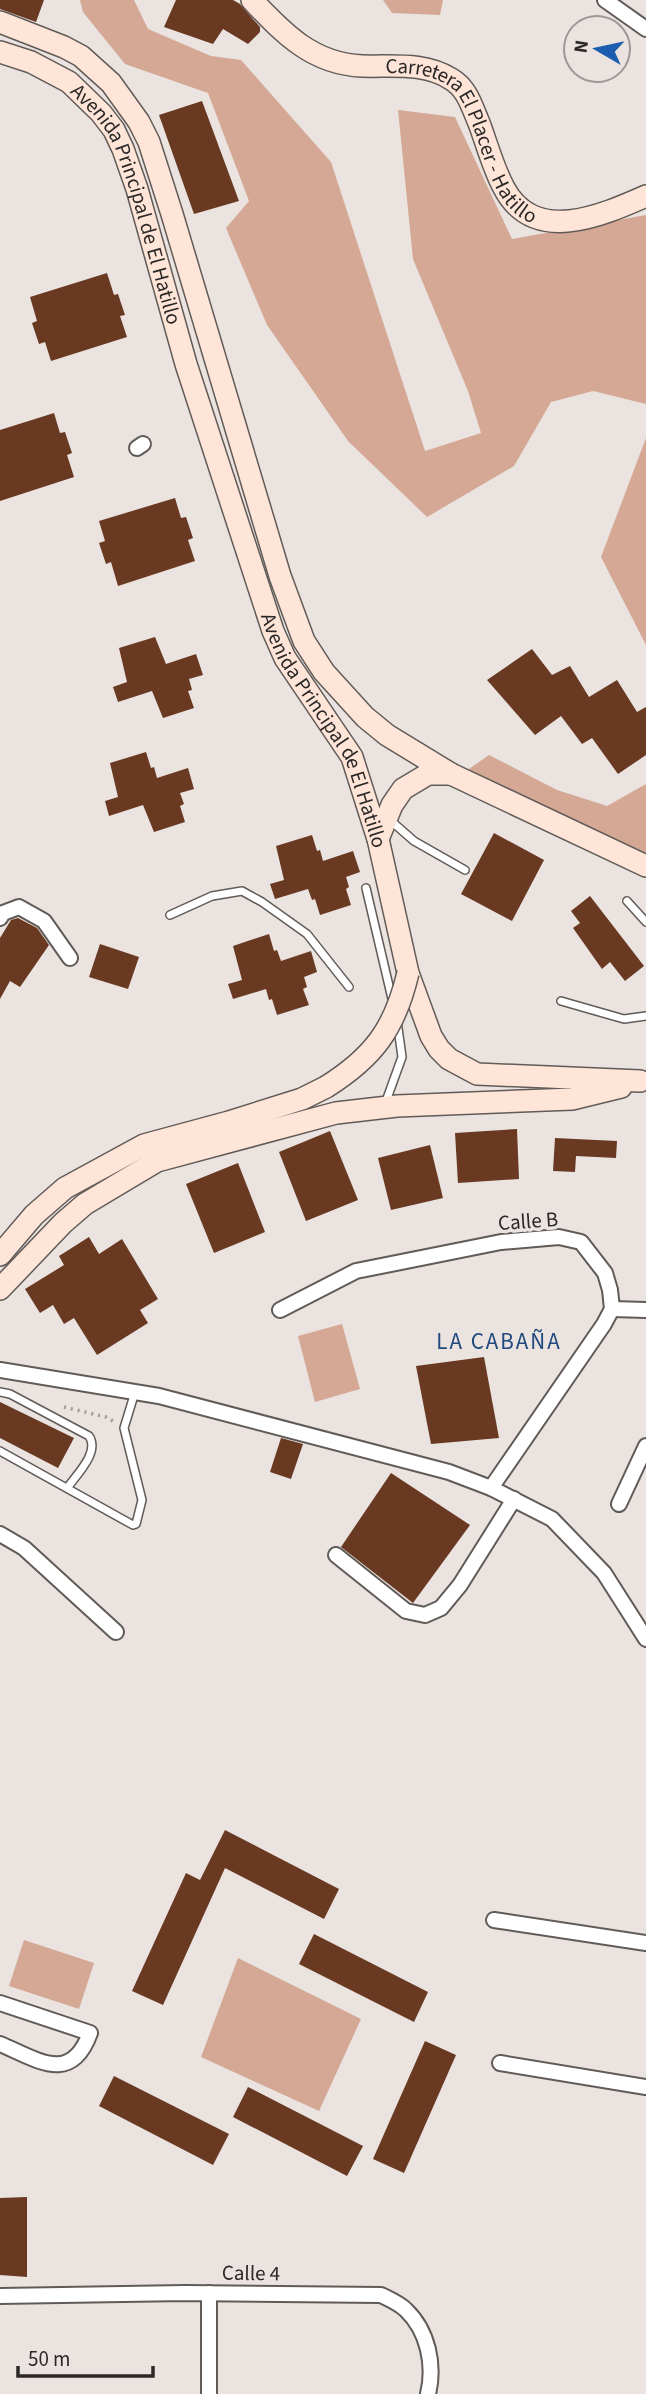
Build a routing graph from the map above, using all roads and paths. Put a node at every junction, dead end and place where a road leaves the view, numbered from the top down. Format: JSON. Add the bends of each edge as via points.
{"nodes":[{"id":1,"x":252,"y":0,"type":"edge"},
{"id":2,"x":605,"y":0,"type":"edge"},
{"id":3,"x":0,"y":22,"type":"edge"},
{"id":4,"x":646,"y":29,"type":"edge"},
{"id":5,"x":0,"y":51,"type":"edge"},
{"id":6,"x":646,"y":196,"type":"edge"},
{"id":7,"x":451,"y":774,"type":"junction"},
{"id":8,"x":387,"y":817,"type":"junction"},
{"id":9,"x":379,"y":839,"type":"junction"},
{"id":10,"x":646,"y":866,"type":"edge"},
{"id":11,"x":465,"y":870,"type":"dead end"},
{"id":12,"x":366,"y":888,"type":"dead end"},
{"id":13,"x":627,"y":901,"type":"dead end"},
{"id":14,"x":170,"y":915,"type":"dead end"},
{"id":15,"x":0,"y":918,"type":"edge"},
{"id":16,"x":646,"y":922,"type":"edge"},
{"id":17,"x":71,"y":958,"type":"dead end"},
{"id":18,"x":408,"y":973,"type":"junction"},
{"id":19,"x":349,"y":987,"type":"dead end"},
{"id":20,"x":561,"y":1001,"type":"dead end"},
{"id":21,"x":646,"y":1016,"type":"edge"},
{"id":22,"x":643,"y":1078,"type":"edge"},
{"id":23,"x":383,"y":1108,"type":"junction"},
{"id":24,"x":0,"y":1255,"type":"edge"},
{"id":25,"x":0,"y":1289,"type":"edge"},
{"id":26,"x":611,"y":1309,"type":"junction"},
{"id":27,"x":281,"y":1310,"type":"dead end"},
{"id":28,"x":646,"y":1310,"type":"edge"},
{"id":29,"x":0,"y":1370,"type":"edge"},
{"id":30,"x":135,"y":1391,"type":"junction"},
{"id":31,"x":0,"y":1392,"type":"edge"},
{"id":32,"x":58,"y":1406,"type":"dead end"},
{"id":33,"x":124,"y":1428,"type":"junction"},
{"id":34,"x":646,"y":1446,"type":"edge"},
{"id":35,"x":0,"y":1451,"type":"edge"},
{"id":36,"x":68,"y":1487,"type":"junction"},
{"id":37,"x":491,"y":1489,"type":"junction"},
{"id":38,"x":513,"y":1499,"type":"junction"},
{"id":39,"x":619,"y":1504,"type":"dead end"},
{"id":40,"x":0,"y":1534,"type":"edge"},
{"id":41,"x":336,"y":1555,"type":"dead end"},
{"id":42,"x":116,"y":1632,"type":"dead end"},
{"id":43,"x":646,"y":1639,"type":"edge"},
{"id":44,"x":494,"y":1920,"type":"dead end"},
{"id":45,"x":646,"y":1943,"type":"edge"},
{"id":46,"x":0,"y":2003,"type":"edge"},
{"id":47,"x":0,"y":2044,"type":"edge"},
{"id":48,"x":500,"y":2063,"type":"dead end"},
{"id":49,"x":646,"y":2087,"type":"edge"},
{"id":50,"x":209,"y":2293,"type":"junction"},
{"id":51,"x":0,"y":2296,"type":"edge"},
{"id":52,"x":209,"y":2394,"type":"edge"},
{"id":53,"x":428,"y":2394,"type":"edge"}],
"edges":[{"from":1,"to":6,"type":"main road","name":"Carretera El Placer - Hatillo","via":[[284,34],[326,60],[359,66],[416,66],[453,79],[467,95],[504,189],[532,216],[547,222],[568,221]]},
{"from":2,"to":4,"type":"street"},
{"from":3,"to":7,"type":"main road","name":"Avenida Principal de El Hatillo","via":[[81,56],[111,83],[139,122],[172,214],[280,576],[304,641],[365,717]]},
{"from":5,"to":9,"type":"main road","name":"Avenida Principal de El Hatillo","via":[[69,82],[114,130],[137,189],[186,364],[274,631],[285,658],[352,757]]},
{"from":7,"to":8,"type":"main road","via":[[428,774],[403,789]]},
{"from":7,"to":10,"type":"main road","name":"Avenida Principal de El Hatillo"},
{"from":8,"to":9,"type":"main road"},
{"from":8,"to":11,"type":"lane","via":[[414,841]]},
{"from":9,"to":18,"type":"main road","name":"Avenida Principal de El Hatillo"},
{"from":12,"to":23,"type":"lane","via":[[401,1039],[402,1058]]},
{"from":13,"to":16,"type":"lane"},
{"from":14,"to":19,"type":"lane","via":[[212,896],[242,891],[307,934]]},
{"from":15,"to":17,"type":"street","via":[[19,907],[37,916]]},
{"from":18,"to":22,"type":"main road","via":[[430,1036],[461,1068],[493,1076]]},
{"from":18,"to":24,"type":"main road","name":"Avenida Principal de El Hatillo","bridge":true,"via":[[399,1005],[374,1049],[348,1073],[302,1098],[144,1145],[65,1188]]},
{"from":20,"to":21,"type":"lane","via":[[624,1019]]},
{"from":22,"to":23,"type":"main road","via":[[572,1099]]},
{"from":23,"to":25,"type":"main road","via":[[336,1113],[157,1161],[85,1204]]},
{"from":26,"to":27,"type":"street","name":"Calle B","via":[[605,1273],[581,1242],[559,1237],[501,1242],[356,1271]]},
{"from":26,"to":28,"type":"street"},
{"from":26,"to":37,"type":"street"},
{"from":29,"to":30,"type":"street"},
{"from":30,"to":33,"type":"lane"},
{"from":30,"to":37,"type":"street","via":[[449,1472]]},
{"from":31,"to":36,"type":"lane","via":[[92,1440],[89,1457]]},
{"from":32,"to":33,"type":"path","via":[[106,1417]]},
{"from":33,"to":36,"type":"lane","via":[[142,1500],[136,1524]]},
{"from":34,"to":39,"type":"street"},
{"from":35,"to":36,"type":"lane"},
{"from":37,"to":38,"type":"street"},
{"from":38,"to":41,"type":"street","via":[[460,1585],[441,1608],[425,1615],[406,1611]]},
{"from":38,"to":43,"type":"street","via":[[552,1519],[604,1573]]},
{"from":40,"to":42,"type":"street","via":[[24,1548]]},
{"from":44,"to":45,"type":"street"},
{"from":46,"to":47,"type":"street","via":[[90,2033],[84,2049],[66,2065],[43,2062]]},
{"from":48,"to":49,"type":"street"},
{"from":50,"to":51,"type":"street","name":"Calle 4"},
{"from":50,"to":52,"type":"street"},
{"from":50,"to":53,"type":"street","name":"Calle 4","via":[[382,2295],[405,2308],[419,2327],[429,2351],[432,2379]]}]}
